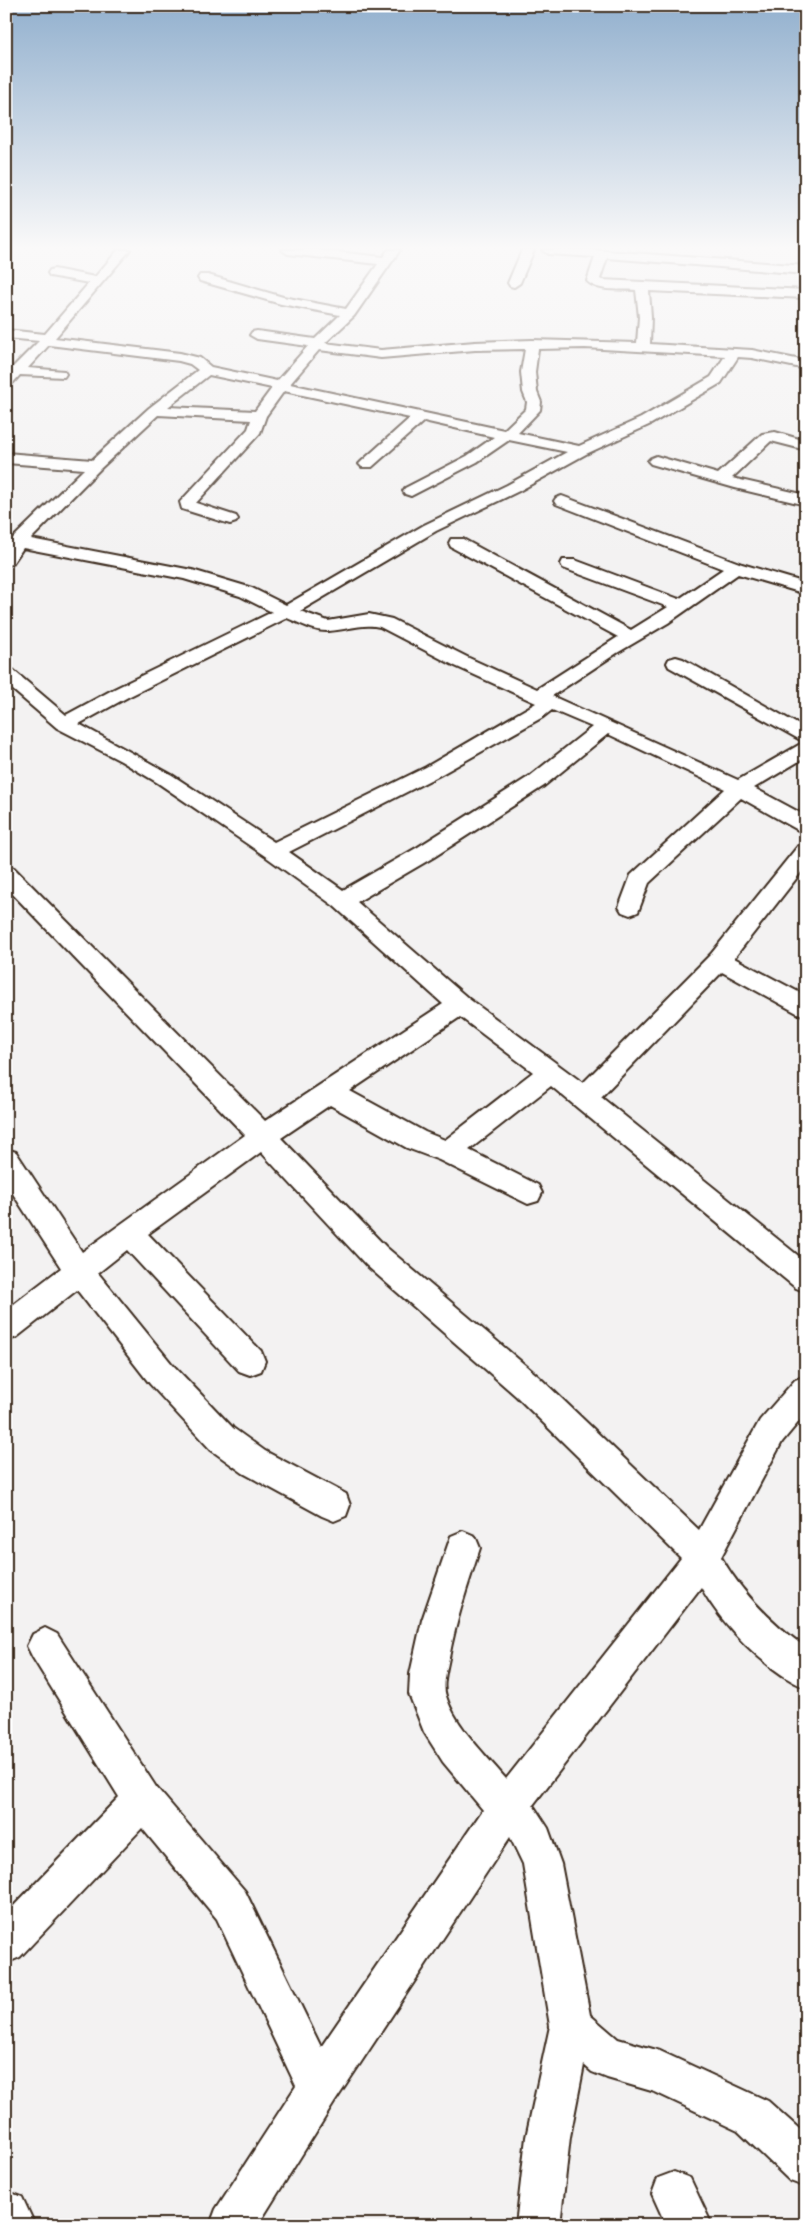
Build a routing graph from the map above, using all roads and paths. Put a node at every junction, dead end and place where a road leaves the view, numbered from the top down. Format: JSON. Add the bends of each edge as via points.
{"nodes":[{"id":1,"x":34,"y":354,"type":"edge"},
{"id":2,"x":165,"y":354,"type":"edge"},
{"id":3,"x":309,"y":354,"type":"edge"},
{"id":4,"x":531,"y":354,"type":"edge"},
{"id":5,"x":733,"y":354,"type":"edge"},
{"id":6,"x":744,"y":354,"type":"edge"},
{"id":7,"x":806,"y":365,"type":"edge"},
{"id":8,"x":206,"y":370,"type":"junction"},
{"id":9,"x":18,"y":371,"type":"junction"},
{"id":10,"x":59,"y":374,"type":"dead end"},
{"id":11,"x":6,"y":382,"type":"edge"},
{"id":12,"x":280,"y":387,"type":"junction"},
{"id":13,"x":154,"y":411,"type":"junction"},
{"id":14,"x":260,"y":416,"type":"junction"},
{"id":15,"x":421,"y":416,"type":"junction"},
{"id":16,"x":508,"y":434,"type":"junction"},
{"id":17,"x":806,"y":446,"type":"edge"},
{"id":18,"x":581,"y":451,"type":"junction"},
{"id":19,"x":6,"y":458,"type":"edge"},
{"id":20,"x":656,"y":461,"type":"dead end"},
{"id":21,"x":367,"y":464,"type":"dead end"},
{"id":22,"x":96,"y":465,"type":"junction"},
{"id":23,"x":721,"y":479,"type":"junction"},
{"id":24,"x":411,"y":492,"type":"dead end"},
{"id":25,"x":806,"y":500,"type":"edge"},
{"id":26,"x":562,"y":501,"type":"dead end"},
{"id":27,"x":230,"y":519,"type":"dead end"},
{"id":28,"x":19,"y":542,"type":"junction"},
{"id":29,"x":457,"y":543,"type":"dead end"},
{"id":30,"x":6,"y":560,"type":"edge"},
{"id":31,"x":569,"y":564,"type":"dead end"},
{"id":32,"x":736,"y":568,"type":"junction"},
{"id":33,"x":806,"y":589,"type":"edge"},
{"id":34,"x":680,"y":605,"type":"junction"},
{"id":35,"x":286,"y":612,"type":"junction"},
{"id":36,"x":630,"y":637,"type":"junction"},
{"id":37,"x":676,"y":663,"type":"dead end"},
{"id":38,"x":6,"y":674,"type":"edge"},
{"id":39,"x":544,"y":700,"type":"junction"},
{"id":40,"x":64,"y":724,"type":"junction"},
{"id":41,"x":606,"y":726,"type":"junction"},
{"id":42,"x":806,"y":737,"type":"edge"},
{"id":43,"x":806,"y":748,"type":"edge"},
{"id":44,"x":739,"y":788,"type":"junction"},
{"id":45,"x":806,"y":825,"type":"edge"},
{"id":46,"x":273,"y":851,"type":"junction"},
{"id":47,"x":806,"y":851,"type":"edge"},
{"id":48,"x":6,"y":873,"type":"edge"},
{"id":49,"x":342,"y":901,"type":"junction"},
{"id":50,"x":630,"y":907,"type":"dead end"},
{"id":51,"x":719,"y":960,"type":"junction"},
{"id":52,"x":460,"y":1004,"type":"junction"},
{"id":53,"x":806,"y":1007,"type":"edge"},
{"id":54,"x":551,"y":1072,"type":"junction"},
{"id":55,"x":328,"y":1092,"type":"junction"},
{"id":56,"x":583,"y":1099,"type":"junction"},
{"id":57,"x":263,"y":1136,"type":"junction"},
{"id":58,"x":448,"y":1152,"type":"junction"},
{"id":59,"x":6,"y":1160,"type":"edge"},
{"id":60,"x":528,"y":1192,"type":"dead end"},
{"id":61,"x":129,"y":1232,"type":"junction"},
{"id":62,"x":78,"y":1270,"type":"junction"},
{"id":63,"x":806,"y":1280,"type":"edge"},
{"id":64,"x":6,"y":1328,"type":"edge"},
{"id":65,"x":250,"y":1361,"type":"dead end"},
{"id":66,"x":806,"y":1390,"type":"edge"},
{"id":67,"x":334,"y":1505,"type":"dead end"},
{"id":68,"x":464,"y":1548,"type":"dead end"},
{"id":69,"x":703,"y":1557,"type":"junction"},
{"id":70,"x":45,"y":1646,"type":"dead end"},
{"id":71,"x":806,"y":1670,"type":"edge"},
{"id":72,"x":143,"y":1800,"type":"junction"},
{"id":73,"x":507,"y":1808,"type":"junction"},
{"id":74,"x":6,"y":1944,"type":"edge"},
{"id":75,"x":570,"y":2026,"type":"junction"},
{"id":76,"x":319,"y":2088,"type":"junction"},
{"id":77,"x":806,"y":2165,"type":"edge"},
{"id":78,"x":6,"y":2213,"type":"edge"},
{"id":79,"x":13,"y":2225,"type":"edge"},
{"id":80,"x":232,"y":2225,"type":"edge"},
{"id":81,"x":538,"y":2225,"type":"edge"}],
"edges":[{"from":1,"to":9,"type":"street"},
{"from":2,"to":8,"type":"street","via":[[194,361]]},
{"from":3,"to":12,"type":"street"},
{"from":4,"to":16,"type":"street","via":[[528,372],[534,402],[532,410]]},
{"from":5,"to":18,"type":"street","via":[[716,380],[702,390]]},
{"from":6,"to":7,"type":"street"},
{"from":8,"to":12,"type":"street"},
{"from":8,"to":13,"type":"street"},
{"from":9,"to":10,"type":"street"},
{"from":9,"to":11,"type":"street"},
{"from":12,"to":14,"type":"street"},
{"from":12,"to":15,"type":"street"},
{"from":13,"to":14,"type":"street"},
{"from":13,"to":22,"type":"street"},
{"from":14,"to":27,"type":"street","via":[[255,430],[188,502],[188,506],[195,509]]},
{"from":15,"to":16,"type":"street"},
{"from":15,"to":21,"type":"street"},
{"from":16,"to":18,"type":"street"},
{"from":16,"to":24,"type":"street","via":[[472,459]]},
{"from":17,"to":23,"type":"street","via":[[775,436],[767,437]]},
{"from":18,"to":35,"type":"street","via":[[430,528]]},
{"from":19,"to":22,"type":"street"},
{"from":20,"to":23,"type":"street"},
{"from":22,"to":28,"type":"street"},
{"from":23,"to":25,"type":"street"},
{"from":26,"to":32,"type":"street"},
{"from":28,"to":30,"type":"street"},
{"from":28,"to":35,"type":"street","via":[[186,574],[246,592]]},
{"from":29,"to":36,"type":"street"},
{"from":31,"to":34,"type":"street"},
{"from":32,"to":33,"type":"street"},
{"from":32,"to":34,"type":"street"},
{"from":34,"to":36,"type":"street"},
{"from":35,"to":39,"type":"street","via":[[328,626],[369,619],[386,622]]},
{"from":35,"to":40,"type":"street"},
{"from":36,"to":39,"type":"street"},
{"from":37,"to":42,"type":"street"},
{"from":38,"to":40,"type":"street"},
{"from":39,"to":41,"type":"street"},
{"from":39,"to":46,"type":"street","via":[[536,713],[434,771]]},
{"from":40,"to":46,"type":"street","via":[[165,779]]},
{"from":41,"to":44,"type":"street"},
{"from":41,"to":49,"type":"street","via":[[529,786]]},
{"from":43,"to":44,"type":"street"},
{"from":44,"to":45,"type":"street"},
{"from":44,"to":50,"type":"street","via":[[639,880]]},
{"from":46,"to":49,"type":"street"},
{"from":47,"to":51,"type":"street"},
{"from":48,"to":57,"type":"street"},
{"from":49,"to":52,"type":"street"},
{"from":51,"to":53,"type":"street"},
{"from":51,"to":56,"type":"street"},
{"from":52,"to":54,"type":"street"},
{"from":52,"to":55,"type":"street"},
{"from":54,"to":56,"type":"street"},
{"from":54,"to":58,"type":"street"},
{"from":55,"to":57,"type":"street"},
{"from":55,"to":58,"type":"street","via":[[416,1140]]},
{"from":56,"to":63,"type":"street"},
{"from":57,"to":61,"type":"street"},
{"from":57,"to":69,"type":"street","via":[[376,1256],[527,1386]]},
{"from":58,"to":60,"type":"street"},
{"from":59,"to":62,"type":"street"},
{"from":61,"to":62,"type":"street"},
{"from":61,"to":65,"type":"street"},
{"from":62,"to":64,"type":"street"},
{"from":62,"to":67,"type":"street","via":[[161,1374],[222,1439],[254,1462]]},
{"from":66,"to":69,"type":"street","via":[[771,1431]]},
{"from":68,"to":73,"type":"street","via":[[439,1620],[428,1674],[428,1694],[437,1719],[456,1749]]},
{"from":69,"to":71,"type":"street","via":[[722,1592],[766,1640]]},
{"from":69,"to":73,"type":"street"},
{"from":70,"to":72,"type":"street"},
{"from":72,"to":74,"type":"street"},
{"from":72,"to":76,"type":"street","via":[[231,1905]]},
{"from":73,"to":75,"type":"street","via":[[522,1820],[542,1864]]},
{"from":73,"to":76,"type":"street"},
{"from":75,"to":77,"type":"street","via":[[607,2057],[660,2072],[753,2116]]},
{"from":75,"to":81,"type":"street","via":[[548,2137]]},
{"from":76,"to":80,"type":"street"},
{"from":78,"to":79,"type":"street"}]}
